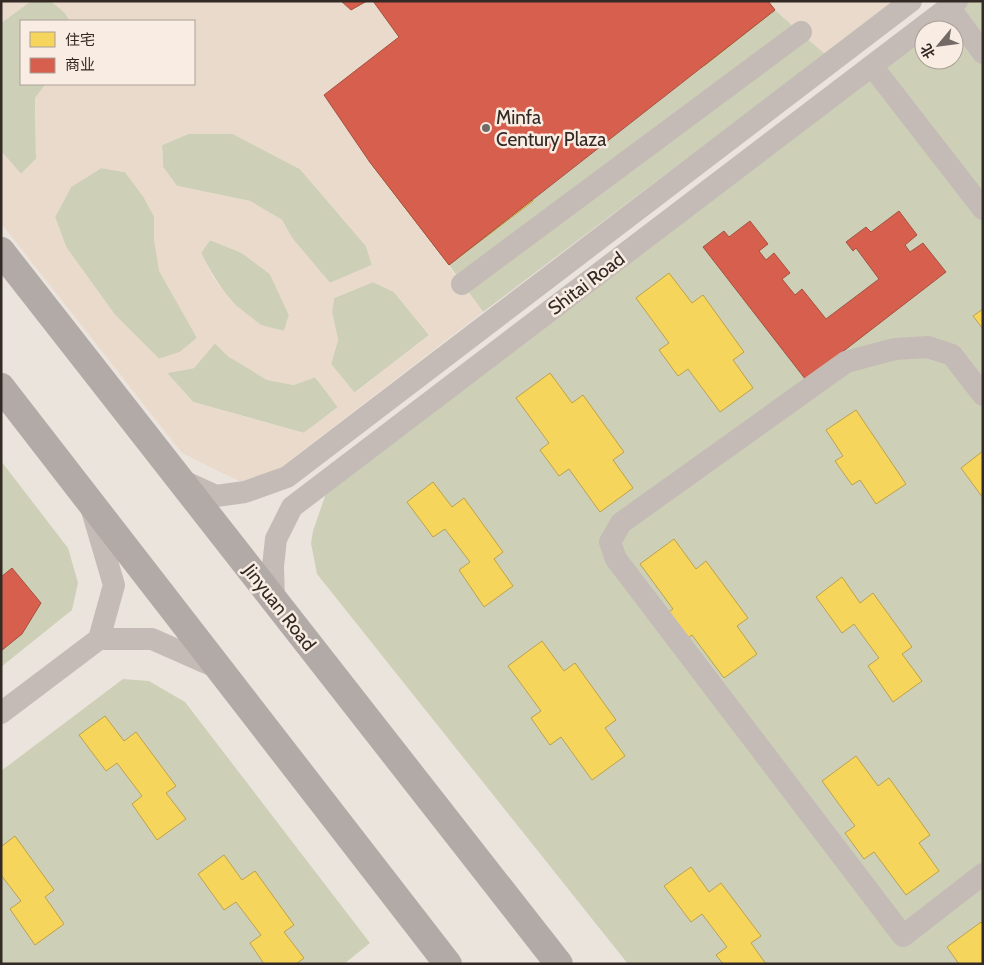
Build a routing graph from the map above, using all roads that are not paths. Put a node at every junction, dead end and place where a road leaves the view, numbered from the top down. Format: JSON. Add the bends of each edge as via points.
{"nodes":[{"id":1,"x":911,"y":1,"type":"edge"},
{"id":2,"x":953,"y":4,"type":"edge"},
{"id":3,"x":801,"y":32,"type":"dead end"},
{"id":4,"x":983,"y":54,"type":"edge"},
{"id":5,"x":872,"y":66,"type":"junction"},
{"id":6,"x":983,"y":209,"type":"edge"},
{"id":7,"x":1,"y":251,"type":"edge"},
{"id":8,"x":462,"y":284,"type":"dead end"},
{"id":9,"x":1,"y":387,"type":"edge"},
{"id":10,"x":983,"y":395,"type":"edge"},
{"id":11,"x":181,"y":480,"type":"junction"},
{"id":12,"x":88,"y":499,"type":"junction"},
{"id":13,"x":274,"y":600,"type":"junction"},
{"id":14,"x":98,"y":640,"type":"junction"},
{"id":15,"x":220,"y":669,"type":"junction"},
{"id":16,"x":1,"y":712,"type":"edge"},
{"id":17,"x":983,"y":874,"type":"edge"},
{"id":18,"x":448,"y":964,"type":"edge"},
{"id":19,"x":559,"y":964,"type":"edge"}],
"edges":[{"from":1,"to":11,"type":"street","name":"Shitai Road","via":[[288,477],[245,492],[216,496]]},
{"from":2,"to":4,"type":"street"},
{"from":2,"to":5,"type":"street","name":"Shitai Road"},
{"from":3,"to":8,"type":"street"},
{"from":5,"to":6,"type":"street"},
{"from":5,"to":13,"type":"street","name":"Shitai Road","via":[[292,507],[276,539]]},
{"from":7,"to":11,"type":"main road","name":"Jinyuan Road"},
{"from":9,"to":12,"type":"main road"},
{"from":10,"to":17,"type":"street","via":[[952,355],[928,347],[895,349],[846,362],[622,523],[610,542],[616,560],[903,936]]},
{"from":11,"to":13,"type":"main road","name":"Jinyuan Road"},
{"from":12,"to":14,"type":"street","via":[[114,585]]},
{"from":12,"to":15,"type":"main road"},
{"from":13,"to":19,"type":"main road","name":"Jinyuan Road"},
{"from":14,"to":15,"type":"street","via":[[152,639]]},
{"from":14,"to":16,"type":"street"},
{"from":15,"to":18,"type":"main road"}]}
